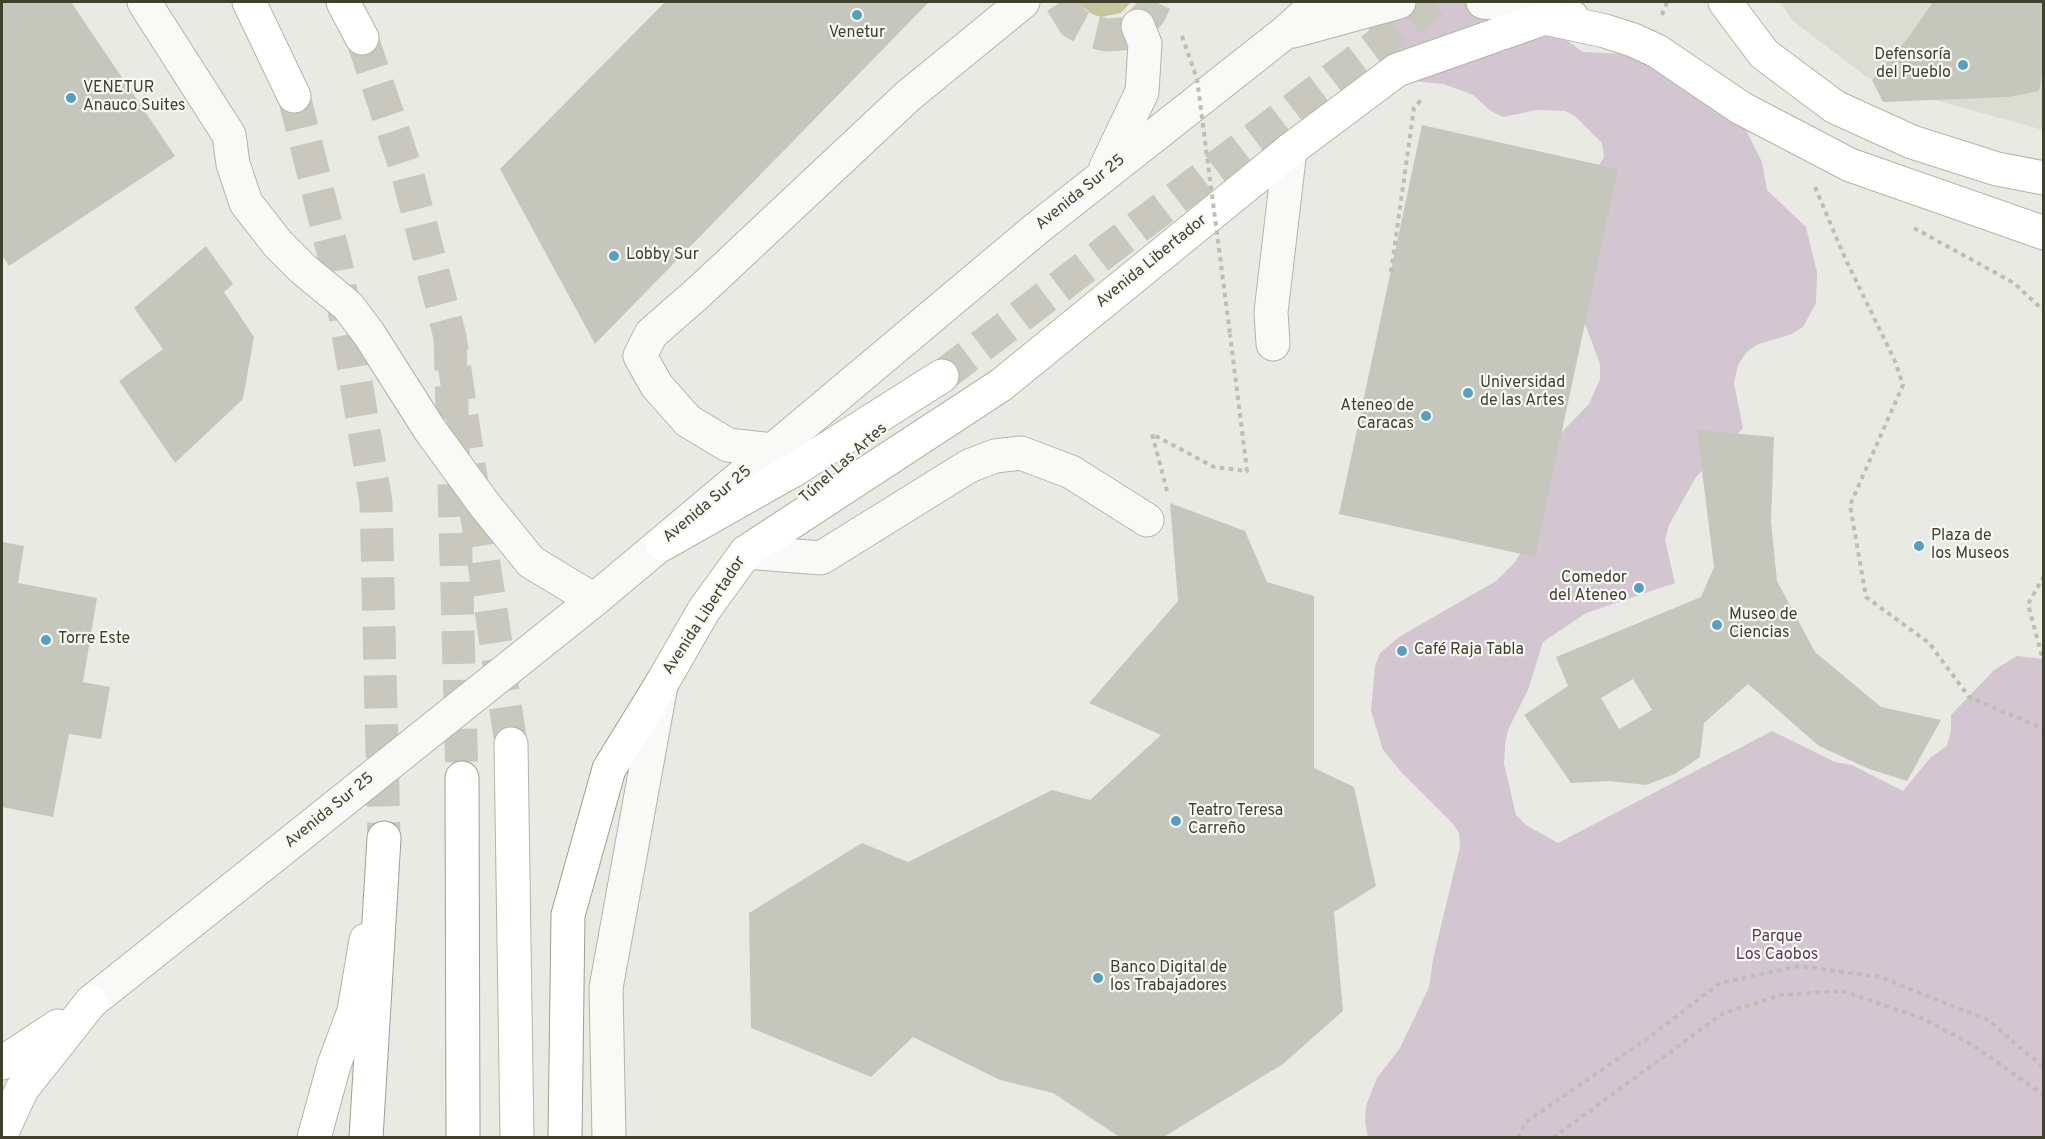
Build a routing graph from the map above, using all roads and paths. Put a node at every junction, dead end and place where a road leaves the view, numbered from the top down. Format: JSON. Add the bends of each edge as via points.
{"nodes":[{"id":1,"x":144,"y":2,"type":"edge"},
{"id":2,"x":249,"y":2,"type":"edge"},
{"id":3,"x":343,"y":2,"type":"edge"},
{"id":4,"x":1023,"y":2,"type":"edge"},
{"id":5,"x":1319,"y":2,"type":"edge"},
{"id":6,"x":1399,"y":2,"type":"edge"},
{"id":7,"x":1483,"y":2,"type":"edge"},
{"id":8,"x":1725,"y":2,"type":"edge"},
{"id":9,"x":1138,"y":26,"type":"dead end"},
{"id":10,"x":1605,"y":31,"type":"junction"},
{"id":11,"x":1282,"y":34,"type":"junction"},
{"id":12,"x":1182,"y":36,"type":"dead end"},
{"id":13,"x":362,"y":38,"type":"tunnel mouth"},
{"id":14,"x":294,"y":96,"type":"tunnel mouth"},
{"id":15,"x":1422,"y":99,"type":"dead end"},
{"id":16,"x":1290,"y":150,"type":"junction"},
{"id":17,"x":1103,"y":174,"type":"junction"},
{"id":18,"x":2043,"y":178,"type":"edge"},
{"id":19,"x":1814,"y":183,"type":"dead end"},
{"id":20,"x":2043,"y":233,"type":"edge"},
{"id":21,"x":1391,"y":272,"type":"dead end"},
{"id":22,"x":1273,"y":344,"type":"dead end"},
{"id":23,"x":772,"y":450,"type":"junction"},
{"id":24,"x":1167,"y":492,"type":"dead end"},
{"id":25,"x":1147,"y":520,"type":"dead end"},
{"id":26,"x":663,"y":544,"type":"junction"},
{"id":27,"x":746,"y":552,"type":"junction"},
{"id":28,"x":2043,"y":576,"type":"edge"},
{"id":29,"x":594,"y":600,"type":"junction"},
{"id":30,"x":2043,"y":664,"type":"edge"},
{"id":31,"x":662,"y":683,"type":"junction"},
{"id":32,"x":2043,"y":729,"type":"edge"},
{"id":33,"x":511,"y":744,"type":"tunnel mouth"},
{"id":34,"x":462,"y":777,"type":"tunnel mouth"},
{"id":35,"x":91,"y":1002,"type":"junction"},
{"id":36,"x":2,"y":1063,"type":"edge"},
{"id":37,"x":2043,"y":1068,"type":"edge"},
{"id":38,"x":2043,"y":1095,"type":"edge"},
{"id":39,"x":2,"y":1137,"type":"edge"},
{"id":40,"x":314,"y":1137,"type":"edge"},
{"id":41,"x":366,"y":1137,"type":"edge"},
{"id":42,"x":463,"y":1137,"type":"edge"},
{"id":43,"x":516,"y":1137,"type":"edge"},
{"id":44,"x":565,"y":1137,"type":"edge"},
{"id":45,"x":609,"y":1137,"type":"edge"},
{"id":46,"x":1518,"y":1137,"type":"edge"},
{"id":47,"x":1553,"y":1137,"type":"edge"}],
"edges":[{"from":1,"to":29,"type":"street","via":[[229,135],[233,164],[246,203],[278,244],[348,306],[437,440],[531,562]]},
{"from":2,"to":14,"type":"main road"},
{"from":3,"to":13,"type":"main road"},
{"from":4,"to":23,"type":"street","via":[[908,96],[651,334],[640,356],[657,386],[688,421],[728,445]]},
{"from":5,"to":11,"type":"street","name":"Avenida Sur 25"},
{"from":6,"to":11,"type":"street"},
{"from":7,"to":10,"type":"street","via":[[1550,8]]},
{"from":8,"to":18,"type":"main road","via":[[1764,54],[1835,107],[1912,142],[1997,169]]},
{"from":9,"to":17,"type":"street","via":[[1145,44],[1142,92]]},
{"from":10,"to":16,"type":"main road","name":"Avenida Libertador","via":[[1545,18],[1397,70]]},
{"from":10,"to":20,"type":"main road","name":"Avenida Libertador","via":[[1658,51],[1741,108],[1850,165]]},
{"from":11,"to":17,"type":"street","name":"Avenida Sur 25"},
{"from":12,"to":24,"type":"path","bridge":true,"via":[[1197,79],[1247,471],[1214,467],[1152,434]]},
{"from":15,"to":21,"type":"path","via":[[1414,108]]},
{"from":16,"to":22,"type":"street","via":[[1270,312]]},
{"from":16,"to":27,"type":"main road","name":"Avenida Libertador","via":[[1001,385]]},
{"from":17,"to":23,"type":"street","name":"Avenida Sur 25"},
{"from":19,"to":32,"type":"path","via":[[1903,385],[1850,504],[1866,597],[1929,643],[1969,697]]},
{"from":23,"to":26,"type":"street","name":"Avenida Sur 25"},
{"from":25,"to":27,"type":"street","via":[[1071,472],[1021,453],[995,456],[969,466],[821,558]]},
{"from":26,"to":27,"type":"main road","name":"Túnel Las Artes","via":[[792,471],[942,375]]},
{"from":26,"to":29,"type":"street","name":"Avenida Sur 25"},
{"from":27,"to":31,"type":"main road","name":"Avenida Libertador","via":[[704,610]]},
{"from":28,"to":30,"type":"path","via":[[2028,604]]},
{"from":29,"to":35,"type":"street","name":"Avenida Sur 25"},
{"from":31,"to":44,"type":"main road","name":"Avenida Libertador","via":[[609,769],[568,915]]},
{"from":31,"to":45,"type":"street","via":[[606,988]]},
{"from":33,"to":43,"type":"main road"},
{"from":34,"to":42,"type":"main road"},
{"from":35,"to":36,"type":"main road"},
{"from":35,"to":39,"type":"main road","via":[[22,1089]]},
{"from":37,"to":46,"type":"path","via":[[1988,1020],[1880,977],[1800,966],[1720,983],[1526,1122]]},
{"from":38,"to":47,"type":"path","via":[[1971,1044],[1924,1019],[1842,991],[1791,995],[1722,1014]]},
{"from":40,"to":41,"type":"main road","via":[[354,1011],[384,838]]}]}
